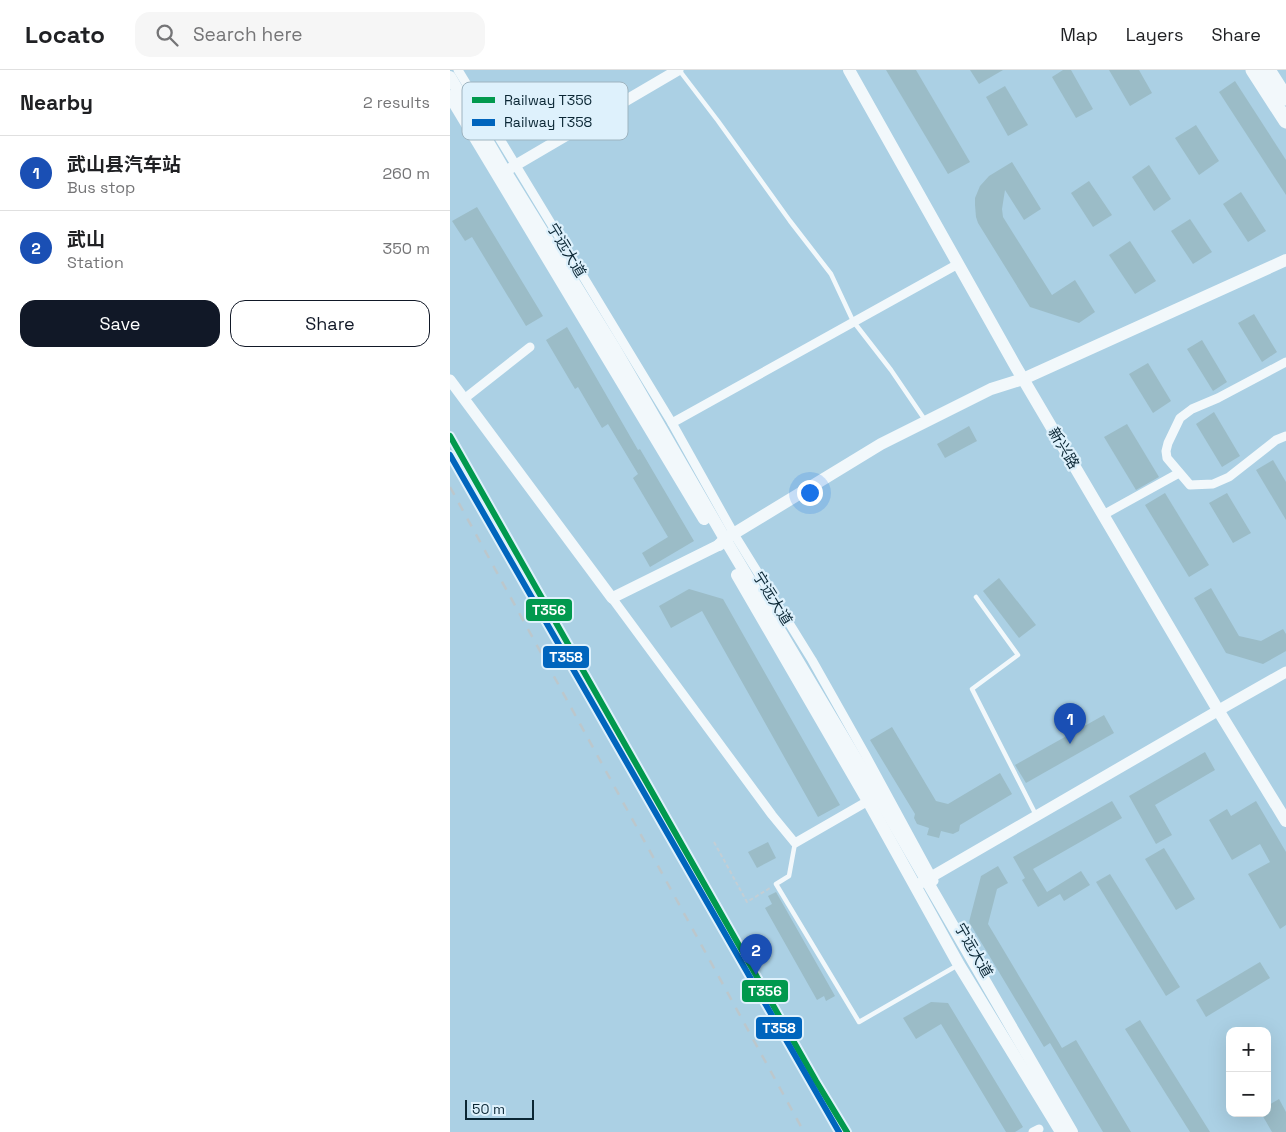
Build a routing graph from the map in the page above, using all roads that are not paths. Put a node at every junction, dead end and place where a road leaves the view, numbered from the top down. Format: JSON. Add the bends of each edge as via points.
{"nodes":[{"id":1,"x":458,"y":70,"type":"edge"},
{"id":2,"x":679,"y":70,"type":"edge"},
{"id":3,"x":849,"y":70,"type":"edge"},
{"id":4,"x":859,"y":70,"type":"edge"},
{"id":5,"x":1253,"y":70,"type":"edge"},
{"id":6,"x":1268,"y":70,"type":"edge"},
{"id":7,"x":450,"y":77,"type":"edge"},
{"id":8,"x":464,"y":82,"type":"edge"},
{"id":9,"x":450,"y":96,"type":"edge"},
{"id":10,"x":462,"y":97,"type":"edge"},
{"id":11,"x":1286,"y":98,"type":"edge"},
{"id":12,"x":628,"y":100,"type":"edge"},
{"id":13,"x":462,"y":112,"type":"edge"},
{"id":14,"x":1286,"y":121,"type":"edge"},
{"id":15,"x":483,"y":140,"type":"edge"},
{"id":16,"x":488,"y":140,"type":"edge"},
{"id":17,"x":491,"y":140,"type":"edge"},
{"id":18,"x":559,"y":140,"type":"edge"},
{"id":19,"x":506,"y":171,"type":"junction"},
{"id":20,"x":1286,"y":260,"type":"edge"},
{"id":21,"x":958,"y":264,"type":"junction"},
{"id":22,"x":853,"y":321,"type":"junction"},
{"id":23,"x":530,"y":347,"type":"dead end"},
{"id":24,"x":1286,"y":362,"type":"edge"},
{"id":25,"x":1027,"y":377,"type":"junction"},
{"id":26,"x":450,"y":380,"type":"edge"},
{"id":27,"x":464,"y":399,"type":"junction"},
{"id":28,"x":926,"y":421,"type":"junction"},
{"id":29,"x":672,"y":423,"type":"junction"},
{"id":30,"x":1286,"y":436,"type":"edge"},
{"id":31,"x":1179,"y":473,"type":"junction"},
{"id":32,"x":1107,"y":513,"type":"junction"},
{"id":33,"x":726,"y":539,"type":"junction"},
{"id":34,"x":976,"y":597,"type":"dead end"},
{"id":35,"x":612,"y":598,"type":"junction"},
{"id":36,"x":1286,"y":672,"type":"edge"},
{"id":37,"x":1222,"y":708,"type":"junction"},
{"id":38,"x":868,"y":801,"type":"junction"},
{"id":39,"x":1286,"y":805,"type":"edge"},
{"id":40,"x":1036,"y":816,"type":"junction"},
{"id":41,"x":1286,"y":822,"type":"edge"},
{"id":42,"x":795,"y":843,"type":"junction"},
{"id":43,"x":924,"y":881,"type":"junction"},
{"id":44,"x":959,"y":965,"type":"junction"},
{"id":45,"x":1061,"y":1132,"type":"edge"},
{"id":46,"x":1072,"y":1132,"type":"edge"},
{"id":47,"x":1079,"y":1132,"type":"edge"}],
"edges":[{"from":1,"to":8,"type":"street","name":"宁远大道"},
{"from":2,"to":12,"type":"street"},
{"from":2,"to":22,"type":"lane","via":[[831,274]]},
{"from":3,"to":21,"type":"main road","name":"新兴路"},
{"from":4,"to":25,"type":"main road","name":"新兴路"},
{"from":5,"to":14,"type":"main road"},
{"from":6,"to":11,"type":"main road"},
{"from":7,"to":10,"type":"main road","name":"宁远大道"},
{"from":9,"to":13,"type":"main road","name":"宁远大道"},
{"from":15,"to":19,"type":"main road","name":"宁远大道"},
{"from":16,"to":19,"type":"main road","name":"宁远大道"},
{"from":17,"to":19,"type":"street","name":"宁远大道"},
{"from":18,"to":19,"type":"street"},
{"from":19,"to":29,"type":"street","name":"宁远大道"},
{"from":19,"to":33,"type":"main road","name":"宁远大道"},
{"from":20,"to":25,"type":"main road"},
{"from":21,"to":22,"type":"street"},
{"from":21,"to":25,"type":"main road","name":"新兴路"},
{"from":22,"to":28,"type":"lane"},
{"from":22,"to":29,"type":"street"},
{"from":23,"to":27,"type":"street"},
{"from":24,"to":31,"type":"street","via":[[1180,418],[1166,451],[1167,458]]},
{"from":25,"to":28,"type":"main road","via":[[991,389]]},
{"from":25,"to":32,"type":"main road","name":"新兴路"},
{"from":26,"to":27,"type":"street"},
{"from":27,"to":35,"type":"street"},
{"from":28,"to":33,"type":"main road","via":[[881,444]]},
{"from":29,"to":33,"type":"street","name":"宁远大道"},
{"from":30,"to":31,"type":"street","via":[[1276,440],[1229,477],[1213,484],[1190,485]]},
{"from":31,"to":32,"type":"street"},
{"from":32,"to":37,"type":"main road","name":"新兴路"},
{"from":33,"to":35,"type":"street"},
{"from":33,"to":38,"type":"main road","name":"宁远大道"},
{"from":33,"to":43,"type":"main road","name":"宁远大道"},
{"from":34,"to":40,"type":"lane","via":[[1018,654],[972,689]]},
{"from":35,"to":42,"type":"street"},
{"from":36,"to":37,"type":"street"},
{"from":37,"to":39,"type":"main road","name":"新兴路"},
{"from":37,"to":40,"type":"street"},
{"from":37,"to":41,"type":"main road","name":"新兴路"},
{"from":38,"to":42,"type":"street"},
{"from":38,"to":43,"type":"main road","name":"宁远大道"},
{"from":40,"to":43,"type":"street"},
{"from":42,"to":44,"type":"lane","via":[[789,876],[776,884],[859,1022]]},
{"from":43,"to":44,"type":"main road","name":"宁远大道"},
{"from":43,"to":46,"type":"main road","name":"宁远大道"},
{"from":43,"to":47,"type":"street","name":"宁远大道"},
{"from":44,"to":45,"type":"main road","name":"宁远大道"}]}
